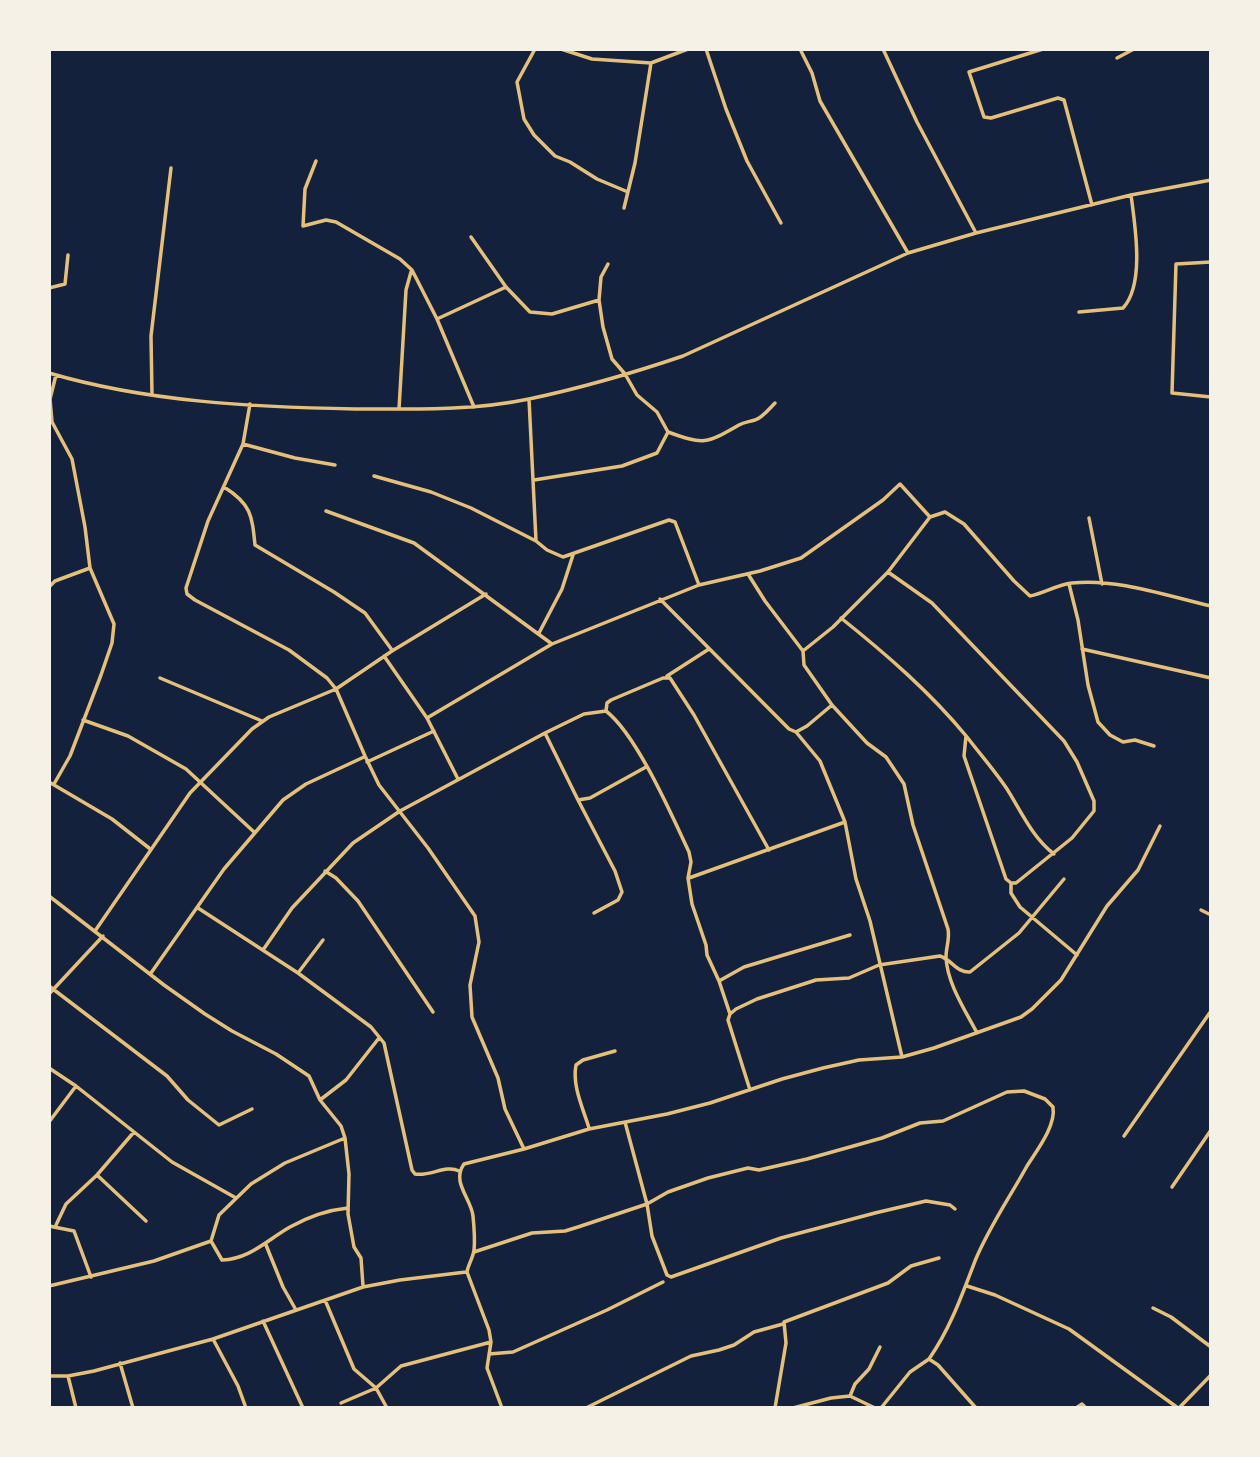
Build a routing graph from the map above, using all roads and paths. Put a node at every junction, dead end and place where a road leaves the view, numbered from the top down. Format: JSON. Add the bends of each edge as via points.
{"nodes":[{"id":1,"x":536,"y":49,"type":"edge"},
{"id":2,"x":561,"y":49,"type":"edge"},
{"id":3,"x":688,"y":49,"type":"edge"},
{"id":4,"x":706,"y":49,"type":"edge"},
{"id":5,"x":800,"y":49,"type":"edge"},
{"id":6,"x":883,"y":49,"type":"edge"},
{"id":7,"x":1043,"y":49,"type":"edge"},
{"id":8,"x":1134,"y":49,"type":"edge"},
{"id":9,"x":1117,"y":58,"type":"dead end"},
{"id":10,"x":651,"y":64,"type":"junction"},
{"id":11,"x":316,"y":161,"type":"dead end"},
{"id":12,"x":171,"y":168,"type":"dead end"},
{"id":13,"x":1211,"y":180,"type":"edge"},
{"id":14,"x":628,"y":192,"type":"junction"},
{"id":15,"x":1131,"y":195,"type":"junction"},
{"id":16,"x":1092,"y":205,"type":"junction"},
{"id":17,"x":624,"y":208,"type":"dead end"},
{"id":18,"x":781,"y":223,"type":"dead end"},
{"id":19,"x":976,"y":233,"type":"junction"},
{"id":20,"x":471,"y":237,"type":"dead end"},
{"id":21,"x":908,"y":253,"type":"junction"},
{"id":22,"x":68,"y":255,"type":"dead end"},
{"id":23,"x":1211,"y":262,"type":"edge"},
{"id":24,"x":608,"y":264,"type":"dead end"},
{"id":25,"x":412,"y":270,"type":"junction"},
{"id":26,"x":506,"y":287,"type":"junction"},
{"id":27,"x":49,"y":288,"type":"edge"},
{"id":28,"x":599,"y":300,"type":"junction"},
{"id":29,"x":1079,"y":312,"type":"dead end"},
{"id":30,"x":437,"y":318,"type":"junction"},
{"id":31,"x":49,"y":373,"type":"edge"},
{"id":32,"x":625,"y":374,"type":"junction"},
{"id":33,"x":56,"y":375,"type":"junction"},
{"id":34,"x":152,"y":395,"type":"junction"},
{"id":35,"x":1211,"y":397,"type":"edge"},
{"id":36,"x":529,"y":399,"type":"junction"},
{"id":37,"x":775,"y":403,"type":"dead end"},
{"id":38,"x":250,"y":404,"type":"junction"},
{"id":39,"x":474,"y":407,"type":"junction"},
{"id":40,"x":399,"y":409,"type":"junction"},
{"id":41,"x":668,"y":432,"type":"junction"},
{"id":42,"x":243,"y":444,"type":"junction"},
{"id":43,"x":335,"y":465,"type":"dead end"},
{"id":44,"x":374,"y":475,"type":"dead end"},
{"id":45,"x":534,"y":481,"type":"junction"},
{"id":46,"x":224,"y":487,"type":"junction"},
{"id":47,"x":326,"y":511,"type":"dead end"},
{"id":48,"x":930,"y":517,"type":"junction"},
{"id":49,"x":1089,"y":518,"type":"dead end"},
{"id":50,"x":536,"y":541,"type":"junction"},
{"id":51,"x":573,"y":555,"type":"junction"},
{"id":52,"x":90,"y":568,"type":"junction"},
{"id":53,"x":888,"y":572,"type":"junction"},
{"id":54,"x":748,"y":574,"type":"junction"},
{"id":55,"x":1069,"y":583,"type":"junction"},
{"id":56,"x":1102,"y":584,"type":"junction"},
{"id":57,"x":699,"y":585,"type":"junction"},
{"id":58,"x":49,"y":587,"type":"edge"},
{"id":59,"x":486,"y":594,"type":"junction"},
{"id":60,"x":660,"y":599,"type":"junction"},
{"id":61,"x":1211,"y":606,"type":"edge"},
{"id":62,"x":841,"y":618,"type":"junction"},
{"id":63,"x":538,"y":634,"type":"junction"},
{"id":64,"x":552,"y":644,"type":"junction"},
{"id":65,"x":709,"y":648,"type":"junction"},
{"id":66,"x":1082,"y":649,"type":"junction"},
{"id":67,"x":392,"y":650,"type":"junction"},
{"id":68,"x":803,"y":651,"type":"junction"},
{"id":69,"x":384,"y":656,"type":"junction"},
{"id":70,"x":667,"y":677,"type":"junction"},
{"id":71,"x":160,"y":678,"type":"dead end"},
{"id":72,"x":1211,"y":678,"type":"edge"},
{"id":73,"x":336,"y":689,"type":"junction"},
{"id":74,"x":832,"y":705,"type":"junction"},
{"id":75,"x":606,"y":711,"type":"junction"},
{"id":76,"x":427,"y":718,"type":"junction"},
{"id":77,"x":83,"y":720,"type":"junction"},
{"id":78,"x":262,"y":721,"type":"junction"},
{"id":79,"x":434,"y":731,"type":"junction"},
{"id":80,"x":796,"y":732,"type":"junction"},
{"id":81,"x":545,"y":733,"type":"junction"},
{"id":82,"x":966,"y":736,"type":"junction"},
{"id":83,"x":1154,"y":746,"type":"dead end"},
{"id":84,"x":365,"y":756,"type":"junction"},
{"id":85,"x":368,"y":762,"type":"junction"},
{"id":86,"x":646,"y":767,"type":"junction"},
{"id":87,"x":458,"y":779,"type":"junction"},
{"id":88,"x":201,"y":782,"type":"junction"},
{"id":89,"x":52,"y":783,"type":"edge"},
{"id":90,"x":578,"y":800,"type":"junction"},
{"id":91,"x":400,"y":811,"type":"junction"},
{"id":92,"x":845,"y":822,"type":"junction"},
{"id":93,"x":1160,"y":826,"type":"dead end"},
{"id":94,"x":254,"y":833,"type":"junction"},
{"id":95,"x":150,"y":849,"type":"junction"},
{"id":96,"x":769,"y":850,"type":"junction"},
{"id":97,"x":1054,"y":854,"type":"junction"},
{"id":98,"x":326,"y":871,"type":"junction"},
{"id":99,"x":688,"y":878,"type":"junction"},
{"id":100,"x":1064,"y":879,"type":"dead end"},
{"id":101,"x":1011,"y":883,"type":"junction"},
{"id":102,"x":49,"y":896,"type":"edge"},
{"id":103,"x":198,"y":908,"type":"junction"},
{"id":104,"x":1201,"y":910,"type":"dead end"},
{"id":105,"x":594,"y":913,"type":"dead end"},
{"id":106,"x":1211,"y":915,"type":"edge"},
{"id":107,"x":1032,"y":916,"type":"junction"},
{"id":108,"x":95,"y":931,"type":"junction"},
{"id":109,"x":850,"y":935,"type":"dead end"},
{"id":110,"x":103,"y":936,"type":"junction"},
{"id":111,"x":323,"y":940,"type":"dead end"},
{"id":112,"x":263,"y":950,"type":"junction"},
{"id":113,"x":1077,"y":954,"type":"junction"},
{"id":114,"x":946,"y":958,"type":"junction"},
{"id":115,"x":879,"y":965,"type":"junction"},
{"id":116,"x":151,"y":973,"type":"junction"},
{"id":117,"x":298,"y":973,"type":"junction"},
{"id":118,"x":719,"y":981,"type":"junction"},
{"id":119,"x":51,"y":987,"type":"edge"},
{"id":120,"x":49,"y":994,"type":"edge"},
{"id":121,"x":1211,"y":1011,"type":"edge"},
{"id":122,"x":433,"y":1012,"type":"dead end"},
{"id":123,"x":730,"y":1014,"type":"junction"},
{"id":124,"x":977,"y":1033,"type":"junction"},
{"id":125,"x":379,"y":1038,"type":"junction"},
{"id":126,"x":615,"y":1051,"type":"dead end"},
{"id":127,"x":902,"y":1057,"type":"junction"},
{"id":128,"x":49,"y":1068,"type":"edge"},
{"id":129,"x":76,"y":1086,"type":"junction"},
{"id":130,"x":750,"y":1090,"type":"junction"},
{"id":131,"x":320,"y":1100,"type":"junction"},
{"id":132,"x":252,"y":1109,"type":"dead end"},
{"id":133,"x":49,"y":1122,"type":"edge"},
{"id":134,"x":625,"y":1122,"type":"junction"},
{"id":135,"x":589,"y":1129,"type":"junction"},
{"id":136,"x":1211,"y":1130,"type":"edge"},
{"id":137,"x":134,"y":1132,"type":"junction"},
{"id":138,"x":1124,"y":1136,"type":"dead end"},
{"id":139,"x":345,"y":1138,"type":"junction"},
{"id":140,"x":524,"y":1149,"type":"junction"},
{"id":141,"x":459,"y":1171,"type":"junction"},
{"id":142,"x":97,"y":1175,"type":"junction"},
{"id":143,"x":1172,"y":1187,"type":"dead end"},
{"id":144,"x":236,"y":1198,"type":"junction"},
{"id":145,"x":647,"y":1204,"type":"junction"},
{"id":146,"x":348,"y":1208,"type":"junction"},
{"id":147,"x":955,"y":1209,"type":"dead end"},
{"id":148,"x":146,"y":1221,"type":"dead end"},
{"id":149,"x":56,"y":1225,"type":"junction"},
{"id":150,"x":49,"y":1226,"type":"edge"},
{"id":151,"x":211,"y":1241,"type":"junction"},
{"id":152,"x":266,"y":1244,"type":"junction"},
{"id":153,"x":474,"y":1252,"type":"junction"},
{"id":154,"x":939,"y":1258,"type":"dead end"},
{"id":155,"x":467,"y":1272,"type":"junction"},
{"id":156,"x":91,"y":1277,"type":"junction"},
{"id":157,"x":663,"y":1282,"type":"dead end"},
{"id":158,"x":49,"y":1286,"type":"edge"},
{"id":159,"x":967,"y":1286,"type":"junction"},
{"id":160,"x":363,"y":1287,"type":"junction"},
{"id":161,"x":325,"y":1300,"type":"junction"},
{"id":162,"x":1153,"y":1308,"type":"dead end"},
{"id":163,"x":296,"y":1310,"type":"junction"},
{"id":164,"x":263,"y":1321,"type":"junction"},
{"id":165,"x":783,"y":1324,"type":"junction"},
{"id":166,"x":213,"y":1339,"type":"junction"},
{"id":167,"x":491,"y":1342,"type":"junction"},
{"id":168,"x":880,"y":1347,"type":"dead end"},
{"id":169,"x":1211,"y":1347,"type":"edge"},
{"id":170,"x":489,"y":1354,"type":"junction"},
{"id":171,"x":929,"y":1359,"type":"junction"},
{"id":172,"x":120,"y":1363,"type":"junction"},
{"id":173,"x":1211,"y":1375,"type":"edge"},
{"id":174,"x":49,"y":1376,"type":"edge"},
{"id":175,"x":68,"y":1376,"type":"junction"},
{"id":176,"x":376,"y":1388,"type":"junction"},
{"id":177,"x":850,"y":1396,"type":"junction"},
{"id":178,"x":341,"y":1403,"type":"dead end"},
{"id":179,"x":974,"y":1406,"type":"edge"},
{"id":180,"x":76,"y":1408,"type":"edge"},
{"id":181,"x":133,"y":1408,"type":"edge"},
{"id":182,"x":246,"y":1408,"type":"edge"},
{"id":183,"x":303,"y":1408,"type":"edge"},
{"id":184,"x":387,"y":1408,"type":"edge"},
{"id":185,"x":502,"y":1408,"type":"edge"},
{"id":186,"x":586,"y":1408,"type":"edge"},
{"id":187,"x":775,"y":1408,"type":"edge"},
{"id":188,"x":793,"y":1408,"type":"edge"},
{"id":189,"x":876,"y":1408,"type":"edge"},
{"id":190,"x":881,"y":1408,"type":"edge"},
{"id":191,"x":968,"y":1408,"type":"edge"},
{"id":192,"x":1076,"y":1408,"type":"edge"},
{"id":193,"x":1086,"y":1408,"type":"edge"},
{"id":194,"x":1179,"y":1408,"type":"edge"}],
"edges":[{"from":1,"to":14,"type":"street","via":[[517,82],[524,119],[534,135],[555,156]]},
{"from":2,"to":10,"type":"street","via":[[592,60]]},
{"from":3,"to":10,"type":"street"},
{"from":4,"to":18,"type":"street","via":[[747,161]]},
{"from":5,"to":21,"type":"street","via":[[813,73],[820,101]]},
{"from":6,"to":19,"type":"street"},
{"from":7,"to":16,"type":"street","via":[[969,72],[975,94],[984,117],[990,118],[1058,97],[1064,100]]},
{"from":8,"to":9,"type":"street"},
{"from":10,"to":14,"type":"street"},
{"from":11,"to":25,"type":"street","via":[[305,189],[303,226],[336,222]]},
{"from":12,"to":34,"type":"street","via":[[151,336]]},
{"from":13,"to":15,"type":"street"},
{"from":14,"to":17,"type":"street"},
{"from":15,"to":16,"type":"street"},
{"from":15,"to":29,"type":"street","via":[[1136,268],[1132,298],[1123,308]]},
{"from":16,"to":19,"type":"street"},
{"from":19,"to":21,"type":"street"},
{"from":20,"to":26,"type":"street"},
{"from":21,"to":32,"type":"street","via":[[683,356]]},
{"from":22,"to":27,"type":"street","via":[[65,284]]},
{"from":23,"to":35,"type":"street","via":[[1176,264],[1172,393]]},
{"from":24,"to":28,"type":"street","via":[[601,277]]},
{"from":25,"to":30,"type":"street"},
{"from":25,"to":40,"type":"street","via":[[406,290]]},
{"from":26,"to":28,"type":"street","via":[[530,312],[552,314]]},
{"from":26,"to":30,"type":"street"},
{"from":28,"to":32,"type":"street","via":[[612,359]]},
{"from":30,"to":39,"type":"street"},
{"from":31,"to":33,"type":"street"},
{"from":32,"to":36,"type":"street"},
{"from":32,"to":41,"type":"street"},
{"from":33,"to":34,"type":"street"},
{"from":33,"to":52,"type":"street","via":[[50,411],[72,459]]},
{"from":34,"to":38,"type":"street"},
{"from":36,"to":39,"type":"street"},
{"from":36,"to":45,"type":"street"},
{"from":37,"to":41,"type":"street","via":[[758,420],[709,441]]},
{"from":38,"to":40,"type":"street"},
{"from":38,"to":42,"type":"street"},
{"from":39,"to":40,"type":"street"},
{"from":41,"to":45,"type":"street","via":[[657,453],[622,467]]},
{"from":42,"to":43,"type":"street"},
{"from":42,"to":46,"type":"street"},
{"from":44,"to":50,"type":"street","via":[[432,492]]},
{"from":45,"to":50,"type":"street"},
{"from":46,"to":67,"type":"street","via":[[246,502],[255,545],[365,614]]},
{"from":46,"to":73,"type":"street","via":[[208,522],[187,594],[289,650]]},
{"from":47,"to":59,"type":"street","via":[[414,543]]},
{"from":48,"to":53,"type":"street"},
{"from":48,"to":54,"type":"street","via":[[900,484],[801,558]]},
{"from":48,"to":55,"type":"street","via":[[945,512],[964,524],[1030,596]]},
{"from":49,"to":56,"type":"street"},
{"from":50,"to":51,"type":"street","via":[[563,557]]},
{"from":51,"to":57,"type":"street","via":[[669,520],[675,522]]},
{"from":51,"to":63,"type":"street","via":[[562,589]]},
{"from":52,"to":58,"type":"street"},
{"from":52,"to":77,"type":"street","via":[[114,624],[112,643]]},
{"from":53,"to":62,"type":"street"},
{"from":53,"to":97,"type":"street","via":[[932,603],[968,639],[1064,741],[1077,762],[1094,811]]},
{"from":54,"to":57,"type":"street"},
{"from":54,"to":68,"type":"street"},
{"from":55,"to":56,"type":"street"},
{"from":55,"to":66,"type":"street"},
{"from":56,"to":61,"type":"street"},
{"from":57,"to":60,"type":"street"},
{"from":59,"to":63,"type":"street"},
{"from":59,"to":67,"type":"street"},
{"from":60,"to":64,"type":"street"},
{"from":60,"to":65,"type":"street"},
{"from":62,"to":68,"type":"street"},
{"from":62,"to":82,"type":"street","via":[[938,704]]},
{"from":63,"to":64,"type":"street"},
{"from":64,"to":76,"type":"street"},
{"from":65,"to":70,"type":"street"},
{"from":65,"to":80,"type":"street"},
{"from":66,"to":72,"type":"street"},
{"from":66,"to":83,"type":"street","via":[[1098,722],[1123,742],[1135,740]]},
{"from":67,"to":69,"type":"street"},
{"from":68,"to":74,"type":"street","via":[[804,665]]},
{"from":69,"to":73,"type":"street"},
{"from":69,"to":76,"type":"street"},
{"from":70,"to":75,"type":"street","via":[[611,700]]},
{"from":70,"to":96,"type":"street","via":[[694,715]]},
{"from":71,"to":78,"type":"street"},
{"from":73,"to":78,"type":"street"},
{"from":73,"to":84,"type":"street"},
{"from":74,"to":80,"type":"street"},
{"from":74,"to":114,"type":"street","via":[[886,757],[904,784],[948,929]]},
{"from":75,"to":81,"type":"street","via":[[584,714]]},
{"from":75,"to":86,"type":"street","via":[[619,723]]},
{"from":76,"to":79,"type":"street"},
{"from":77,"to":88,"type":"street","via":[[128,736]]},
{"from":77,"to":89,"type":"street","via":[[70,756]]},
{"from":78,"to":88,"type":"street"},
{"from":79,"to":85,"type":"street"},
{"from":79,"to":87,"type":"street"},
{"from":80,"to":92,"type":"street","via":[[820,761]]},
{"from":81,"to":87,"type":"street"},
{"from":81,"to":90,"type":"street"},
{"from":82,"to":97,"type":"street"},
{"from":82,"to":101,"type":"street","via":[[963,751],[977,798]]},
{"from":84,"to":85,"type":"street"},
{"from":84,"to":94,"type":"street","via":[[306,784],[283,800]]},
{"from":85,"to":91,"type":"street"},
{"from":86,"to":90,"type":"street"},
{"from":86,"to":99,"type":"street","via":[[689,852]]},
{"from":87,"to":91,"type":"street"},
{"from":88,"to":94,"type":"street"},
{"from":88,"to":95,"type":"street"},
{"from":89,"to":95,"type":"street","via":[[112,819]]},
{"from":90,"to":105,"type":"street","via":[[622,892],[618,900]]},
{"from":91,"to":98,"type":"street","via":[[354,843]]},
{"from":91,"to":140,"type":"street","via":[[475,916],[479,942],[470,985],[471,1017]]},
{"from":92,"to":96,"type":"street"},
{"from":92,"to":115,"type":"street"},
{"from":93,"to":113,"type":"street","via":[[1138,870],[1107,906]]},
{"from":94,"to":103,"type":"street"},
{"from":95,"to":108,"type":"street"},
{"from":96,"to":99,"type":"street"},
{"from":97,"to":101,"type":"street"},
{"from":98,"to":112,"type":"street","via":[[292,908]]},
{"from":98,"to":122,"type":"street","via":[[358,901]]},
{"from":99,"to":118,"type":"street","via":[[707,955]]},
{"from":100,"to":107,"type":"street"},
{"from":101,"to":107,"type":"street","via":[[1011,894]]},
{"from":102,"to":108,"type":"street"},
{"from":103,"to":112,"type":"street"},
{"from":103,"to":116,"type":"street"},
{"from":104,"to":106,"type":"street"},
{"from":107,"to":113,"type":"street"},
{"from":107,"to":114,"type":"street","via":[[1019,933],[970,972],[961,971]]},
{"from":108,"to":110,"type":"street"},
{"from":109,"to":118,"type":"street","via":[[744,967]]},
{"from":110,"to":116,"type":"street"},
{"from":110,"to":119,"type":"street"},
{"from":111,"to":117,"type":"street"},
{"from":112,"to":117,"type":"street"},
{"from":113,"to":124,"type":"street","via":[[1061,980],[1032,1009]]},
{"from":114,"to":115,"type":"street"},
{"from":114,"to":124,"type":"street","via":[[954,989]]},
{"from":115,"to":123,"type":"street","via":[[849,978],[816,980],[757,999]]},
{"from":115,"to":127,"type":"street"},
{"from":116,"to":131,"type":"street","via":[[205,1014],[309,1076]]},
{"from":117,"to":125,"type":"street"},
{"from":118,"to":123,"type":"street"},
{"from":119,"to":120,"type":"street"},
{"from":119,"to":132,"type":"street","via":[[167,1076],[219,1125]]},
{"from":121,"to":138,"type":"street"},
{"from":123,"to":130,"type":"street"},
{"from":124,"to":127,"type":"street"},
{"from":125,"to":131,"type":"street","via":[[346,1080]]},
{"from":125,"to":141,"type":"street","via":[[384,1043],[412,1170],[425,1175],[450,1168]]},
{"from":126,"to":135,"type":"street","via":[[576,1065],[578,1093]]},
{"from":127,"to":130,"type":"street","via":[[859,1060]]},
{"from":128,"to":129,"type":"street"},
{"from":129,"to":133,"type":"street"},
{"from":129,"to":137,"type":"street"},
{"from":130,"to":134,"type":"street"},
{"from":131,"to":139,"type":"street"},
{"from":134,"to":135,"type":"street"},
{"from":134,"to":145,"type":"street"},
{"from":135,"to":140,"type":"street"},
{"from":136,"to":143,"type":"street"},
{"from":137,"to":142,"type":"street"},
{"from":137,"to":144,"type":"street","via":[[172,1162]]},
{"from":139,"to":144,"type":"street","via":[[285,1163]]},
{"from":139,"to":146,"type":"street"},
{"from":140,"to":141,"type":"street","via":[[471,1161]]},
{"from":141,"to":153,"type":"street","via":[[474,1218]]},
{"from":142,"to":148,"type":"street"},
{"from":142,"to":149,"type":"street","via":[[66,1204]]},
{"from":144,"to":151,"type":"street","via":[[219,1214]]},
{"from":145,"to":147,"type":"street","via":[[652,1236],[671,1277],[781,1238],[888,1210],[926,1201]]},
{"from":145,"to":153,"type":"street","via":[[565,1231],[532,1233]]},
{"from":145,"to":159,"type":"street","via":[[708,1178],[807,1159],[920,1123],[943,1121],[1019,1089],[1045,1100],[1054,1112],[1023,1177],[1004,1202]]},
{"from":146,"to":152,"type":"street","via":[[332,1209],[290,1227]]},
{"from":146,"to":160,"type":"street","via":[[352,1240],[362,1262]]},
{"from":149,"to":150,"type":"street"},
{"from":149,"to":156,"type":"street","via":[[74,1231]]},
{"from":151,"to":152,"type":"street","via":[[222,1260],[236,1259]]},
{"from":151,"to":156,"type":"street"},
{"from":152,"to":163,"type":"street"},
{"from":153,"to":155,"type":"street"},
{"from":154,"to":165,"type":"street","via":[[911,1266],[888,1283]]},
{"from":155,"to":160,"type":"street"},
{"from":155,"to":167,"type":"street"},
{"from":156,"to":158,"type":"street"},
{"from":157,"to":170,"type":"street","via":[[513,1352]]},
{"from":159,"to":171,"type":"street"},
{"from":159,"to":194,"type":"street","via":[[1069,1329]]},
{"from":160,"to":161,"type":"street"},
{"from":161,"to":163,"type":"street"},
{"from":161,"to":176,"type":"street","via":[[354,1368]]},
{"from":162,"to":169,"type":"street"},
{"from":163,"to":164,"type":"street"},
{"from":164,"to":166,"type":"street"},
{"from":164,"to":183,"type":"street"},
{"from":165,"to":186,"type":"street","via":[[754,1332],[719,1350],[691,1356]]},
{"from":165,"to":187,"type":"street","via":[[786,1343]]},
{"from":166,"to":172,"type":"street"},
{"from":166,"to":182,"type":"street"},
{"from":167,"to":170,"type":"street"},
{"from":167,"to":176,"type":"street","via":[[401,1366]]},
{"from":168,"to":177,"type":"street"},
{"from":170,"to":185,"type":"street","via":[[489,1378]]},
{"from":171,"to":179,"type":"street"},
{"from":171,"to":190,"type":"street","via":[[910,1372]]},
{"from":172,"to":175,"type":"street"},
{"from":172,"to":181,"type":"street"},
{"from":173,"to":194,"type":"street"},
{"from":174,"to":175,"type":"street"},
{"from":175,"to":180,"type":"street"},
{"from":176,"to":178,"type":"street"},
{"from":176,"to":184,"type":"street"},
{"from":177,"to":188,"type":"street"},
{"from":177,"to":189,"type":"street"},
{"from":179,"to":191,"type":"street"},
{"from":192,"to":193,"type":"street","via":[[1082,1404]]}]}
